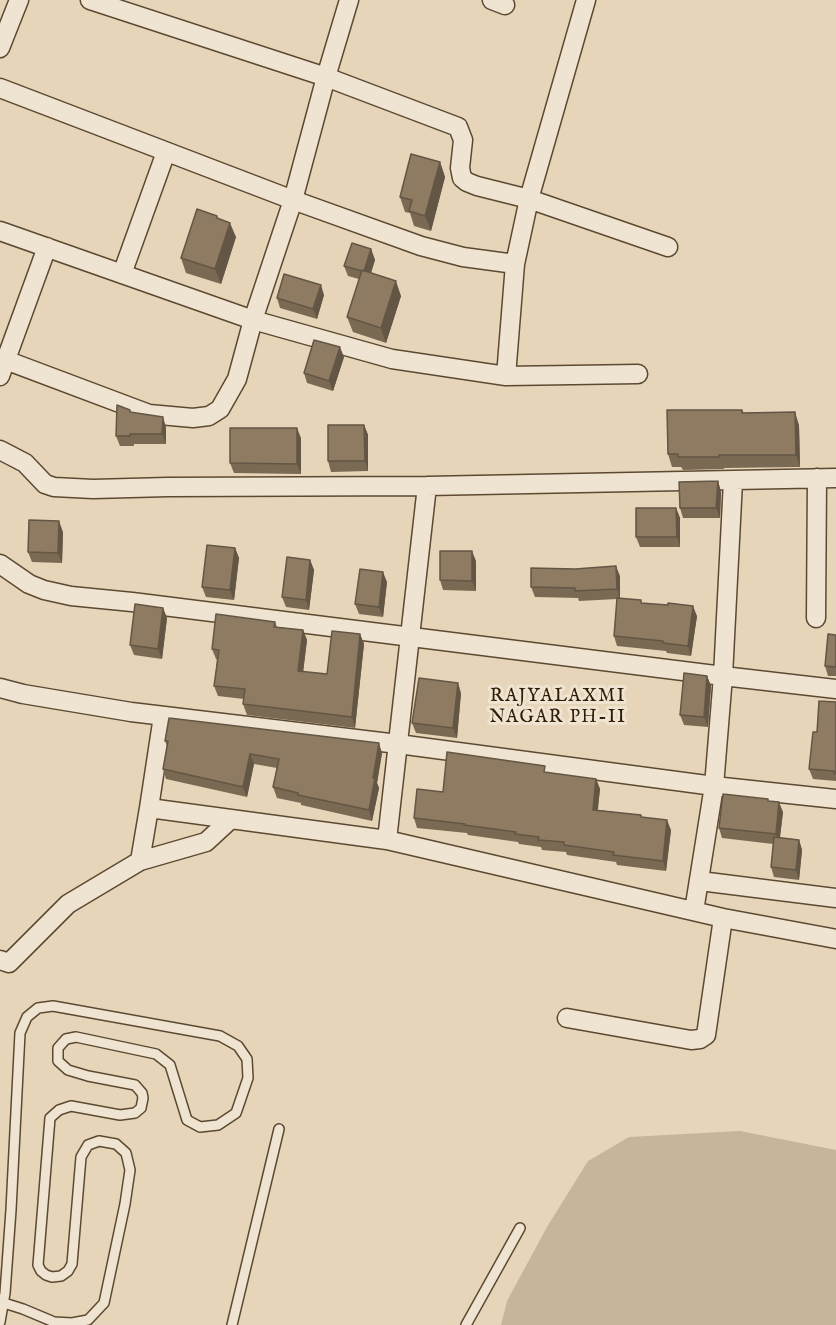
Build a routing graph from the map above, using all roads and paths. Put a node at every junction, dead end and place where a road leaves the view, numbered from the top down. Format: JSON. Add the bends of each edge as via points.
{"nodes":[{"id":1,"x":19,"y":0,"type":"edge"},
{"id":2,"x":90,"y":0,"type":"edge"},
{"id":3,"x":349,"y":0,"type":"edge"},
{"id":4,"x":586,"y":0,"type":"edge"},
{"id":5,"x":0,"y":48,"type":"edge"},
{"id":6,"x":326,"y":77,"type":"junction"},
{"id":7,"x":0,"y":88,"type":"edge"},
{"id":8,"x":166,"y":152,"type":"junction"},
{"id":9,"x":530,"y":199,"type":"junction"},
{"id":10,"x":293,"y":200,"type":"junction"},
{"id":11,"x":0,"y":231,"type":"edge"},
{"id":12,"x":46,"y":247,"type":"junction"},
{"id":13,"x":668,"y":247,"type":"dead end"},
{"id":14,"x":515,"y":264,"type":"junction"},
{"id":15,"x":122,"y":274,"type":"junction"},
{"id":16,"x":253,"y":320,"type":"junction"},
{"id":17,"x":2,"y":365,"type":"edge"},
{"id":18,"x":638,"y":374,"type":"dead end"},
{"id":19,"x":506,"y":376,"type":"junction"},
{"id":20,"x":0,"y":450,"type":"edge"},
{"id":21,"x":817,"y":478,"type":"junction"},
{"id":22,"x":836,"y":478,"type":"edge"},
{"id":23,"x":734,"y":481,"type":"junction"},
{"id":24,"x":427,"y":486,"type":"junction"},
{"id":25,"x":0,"y":564,"type":"edge"},
{"id":26,"x":816,"y":618,"type":"dead end"},
{"id":27,"x":410,"y":637,"type":"junction"},
{"id":28,"x":723,"y":676,"type":"junction"},
{"id":29,"x":0,"y":688,"type":"edge"},
{"id":30,"x":836,"y":689,"type":"edge"},
{"id":31,"x":163,"y":716,"type":"junction"},
{"id":32,"x":398,"y":744,"type":"junction"},
{"id":33,"x":714,"y":786,"type":"junction"},
{"id":34,"x":836,"y":799,"type":"edge"},
{"id":35,"x":149,"y":808,"type":"junction"},
{"id":36,"x":231,"y":819,"type":"junction"},
{"id":37,"x":387,"y":840,"type":"junction"},
{"id":38,"x":140,"y":861,"type":"junction"},
{"id":39,"x":700,"y":881,"type":"junction"},
{"id":40,"x":836,"y":898,"type":"edge"},
{"id":41,"x":694,"y":911,"type":"junction"},
{"id":42,"x":723,"y":918,"type":"junction"},
{"id":43,"x":836,"y":939,"type":"edge"},
{"id":44,"x":0,"y":960,"type":"edge"},
{"id":45,"x":567,"y":1018,"type":"dead end"},
{"id":46,"x":279,"y":1129,"type":"dead end"},
{"id":47,"x":520,"y":1228,"type":"dead end"},
{"id":48,"x":4,"y":1303,"type":"junction"},
{"id":49,"x":0,"y":1322,"type":"edge"},
{"id":50,"x":232,"y":1325,"type":"edge"},
{"id":51,"x":465,"y":1325,"type":"edge"}],
"edges":[{"from":1,"to":5,"type":"street"},
{"from":2,"to":6,"type":"street"},
{"from":3,"to":6,"type":"street"},
{"from":4,"to":9,"type":"street"},
{"from":6,"to":9,"type":"street","via":[[458,127],[463,140],[462,178],[477,186]]},
{"from":6,"to":10,"type":"street"},
{"from":7,"to":8,"type":"street"},
{"from":8,"to":10,"type":"street"},
{"from":8,"to":15,"type":"street"},
{"from":9,"to":13,"type":"street"},
{"from":9,"to":14,"type":"street"},
{"from":10,"to":14,"type":"street","via":[[421,246]]},
{"from":10,"to":16,"type":"street"},
{"from":11,"to":12,"type":"street"},
{"from":12,"to":15,"type":"street"},
{"from":12,"to":17,"type":"street"},
{"from":14,"to":19,"type":"street"},
{"from":15,"to":16,"type":"street"},
{"from":16,"to":17,"type":"street","via":[[237,379],[220,409],[209,416],[149,414]]},
{"from":16,"to":19,"type":"street","via":[[392,359]]},
{"from":18,"to":19,"type":"street"},
{"from":20,"to":24,"type":"street","via":[[25,463],[45,484],[54,487]]},
{"from":21,"to":22,"type":"street"},
{"from":21,"to":23,"type":"street"},
{"from":21,"to":26,"type":"street"},
{"from":23,"to":24,"type":"street"},
{"from":23,"to":28,"type":"street"},
{"from":24,"to":27,"type":"street"},
{"from":25,"to":27,"type":"street","via":[[29,584],[71,596]]},
{"from":27,"to":28,"type":"street"},
{"from":27,"to":32,"type":"street"},
{"from":28,"to":30,"type":"street"},
{"from":28,"to":33,"type":"street"},
{"from":29,"to":31,"type":"street"},
{"from":31,"to":32,"type":"street"},
{"from":31,"to":35,"type":"street"},
{"from":32,"to":33,"type":"street"},
{"from":32,"to":37,"type":"street"},
{"from":33,"to":34,"type":"street"},
{"from":33,"to":39,"type":"street"},
{"from":35,"to":36,"type":"street"},
{"from":35,"to":38,"type":"street"},
{"from":36,"to":37,"type":"street"},
{"from":36,"to":38,"type":"street","via":[[206,842]]},
{"from":37,"to":41,"type":"street"},
{"from":38,"to":44,"type":"street","via":[[68,904],[9,963]]},
{"from":39,"to":40,"type":"street"},
{"from":39,"to":41,"type":"street"},
{"from":41,"to":42,"type":"street"},
{"from":42,"to":43,"type":"street"},
{"from":42,"to":45,"type":"street","via":[[706,1035],[700,1039]]},
{"from":46,"to":50,"type":"lane"},
{"from":47,"to":51,"type":"lane"},
{"from":48,"to":48,"type":"lane","via":[[20,1033],[27,1017],[38,1008],[53,1006],[220,1036],[238,1046],[247,1059],[248,1078],[236,1113],[218,1125],[200,1127],[187,1120],[170,1065],[156,1054],[76,1037],[66,1039],[58,1048],[58,1061],[68,1070],[135,1085],[143,1098],[135,1113],[71,1106],[50,1118],[38,1265],[46,1275],[61,1276],[72,1264],[81,1156],[88,1146],[99,1141],[116,1144],[126,1154],[130,1170],[125,1204],[104,1303],[88,1320],[72,1323],[54,1322]]},
{"from":48,"to":49,"type":"lane"}]}
